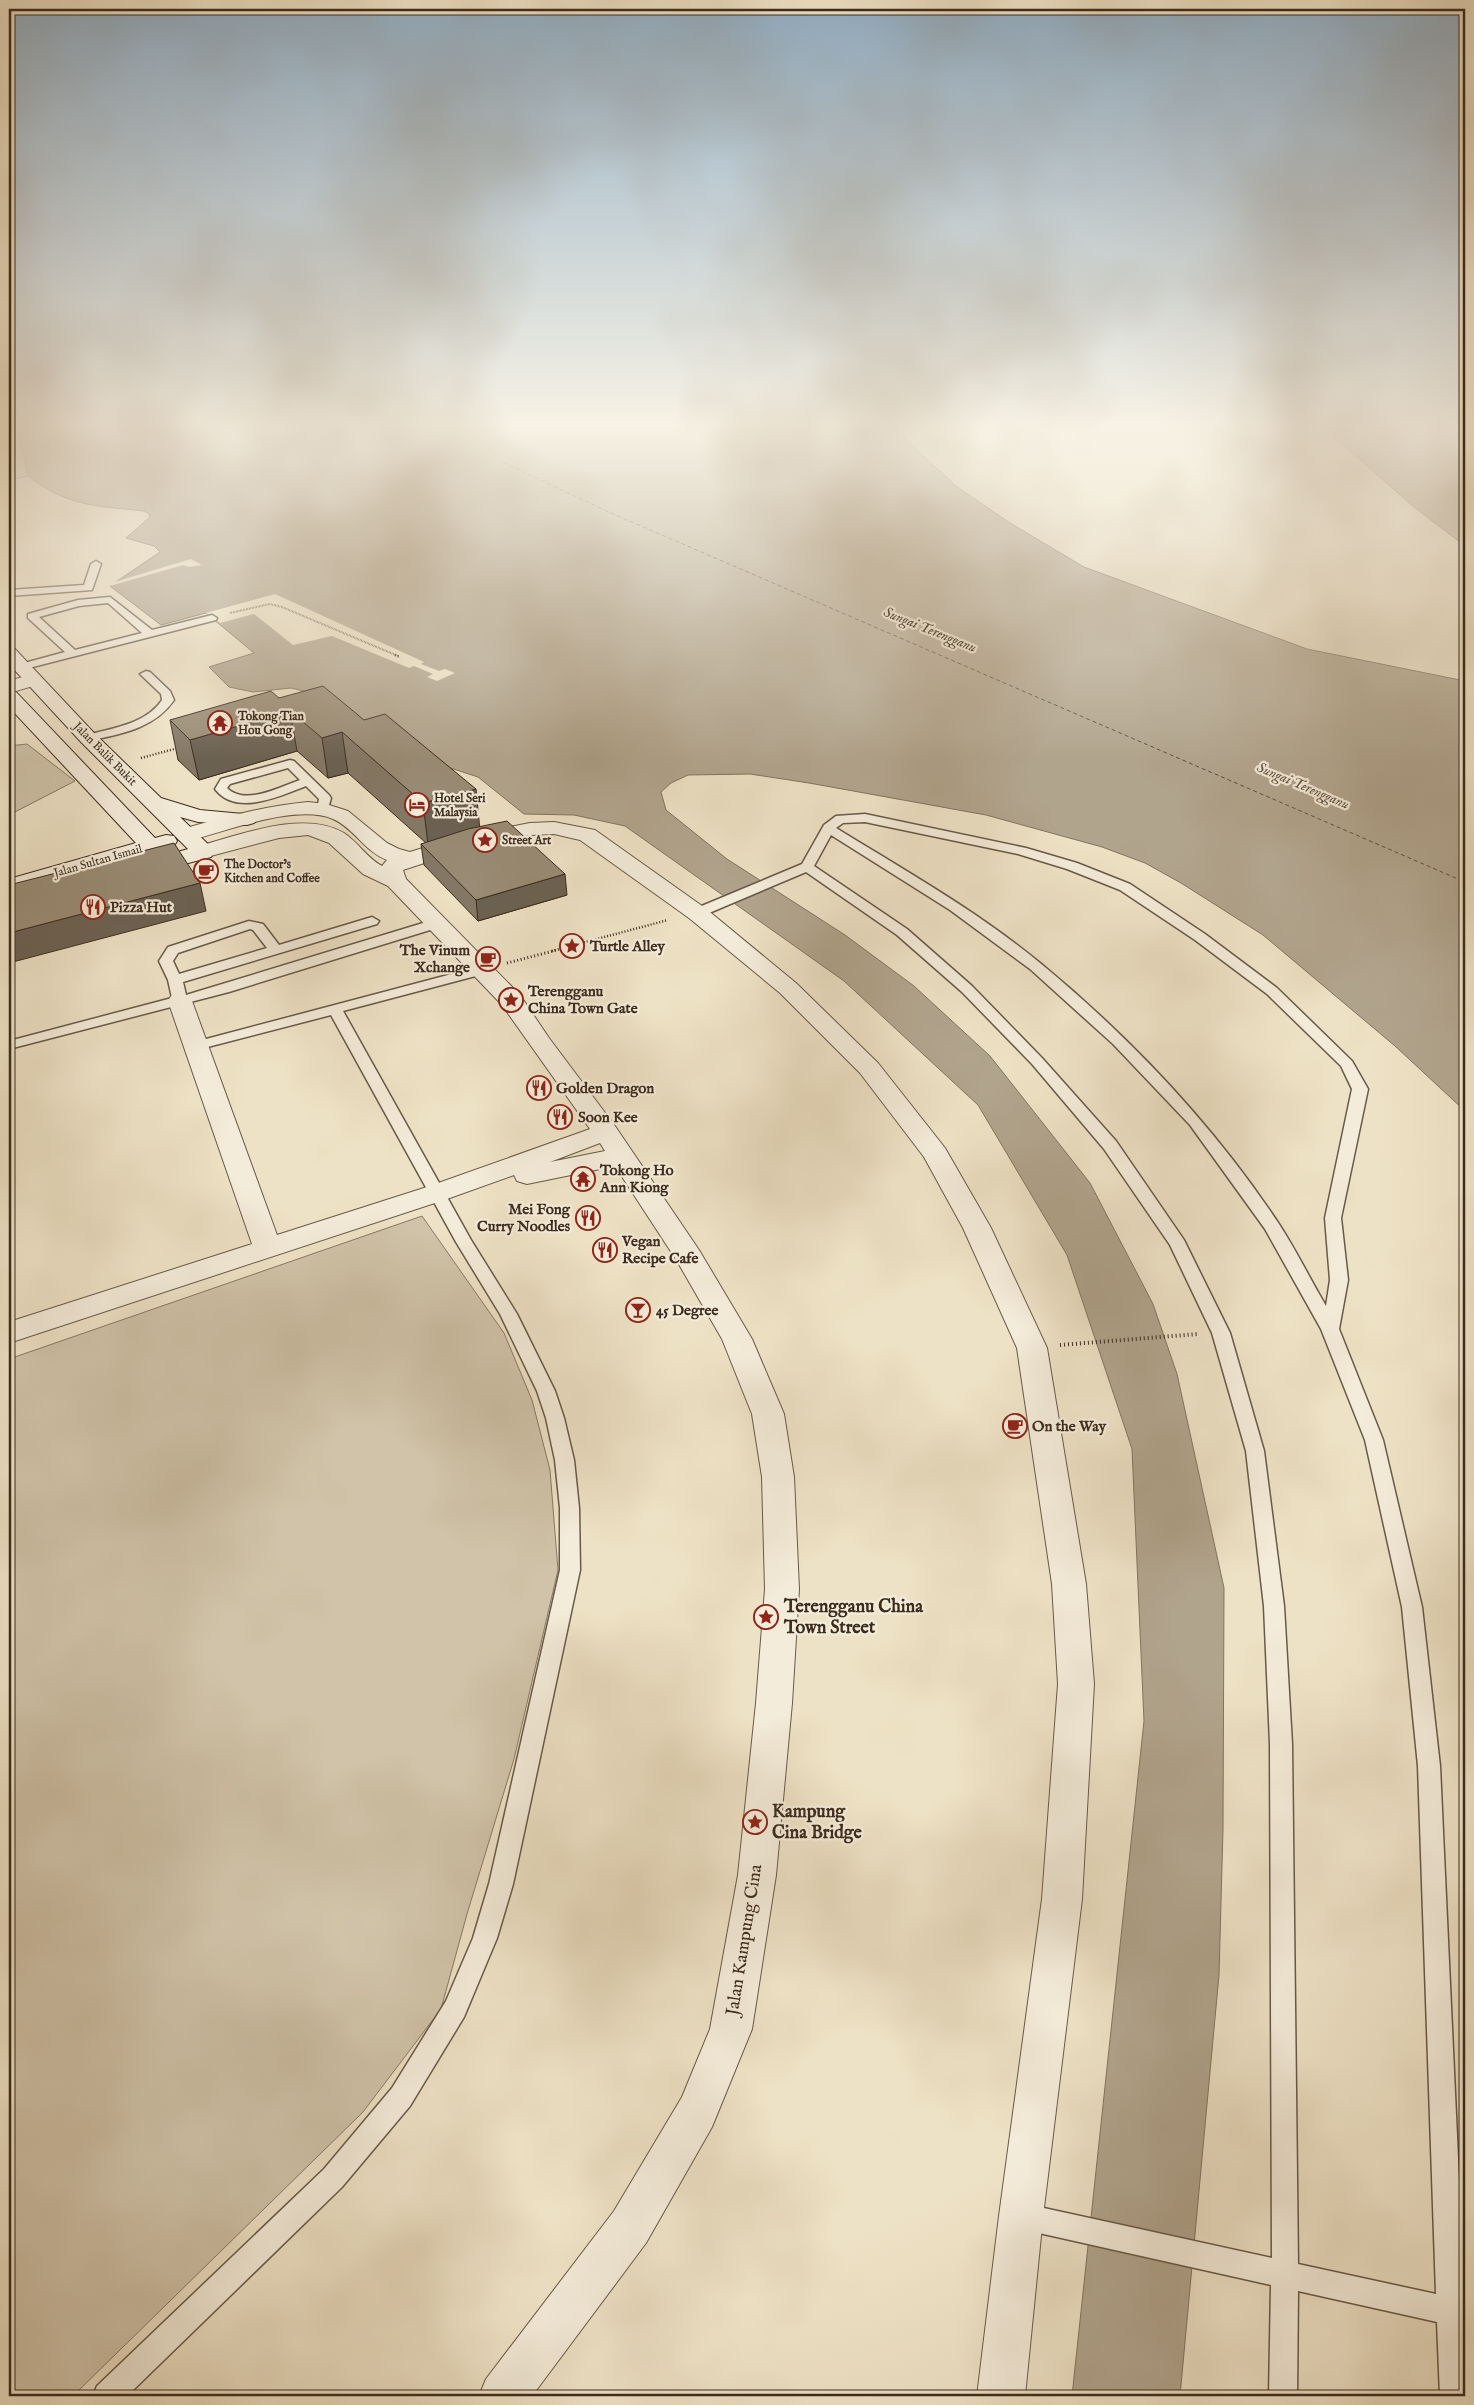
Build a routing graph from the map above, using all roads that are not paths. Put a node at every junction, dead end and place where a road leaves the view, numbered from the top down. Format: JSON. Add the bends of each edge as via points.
{"nodes":[{"id":1,"x":96,"y":564,"type":"dead end"},
{"id":2,"x":9,"y":593,"type":"edge"},
{"id":3,"x":212,"y":618,"type":"road end"},
{"id":4,"x":150,"y":634,"type":"junction"},
{"id":5,"x":72,"y":654,"type":"junction"},
{"id":6,"x":21,"y":667,"type":"edge"},
{"id":7,"x":146,"y":674,"type":"dead end"},
{"id":8,"x":9,"y":687,"type":"edge"},
{"id":9,"x":9,"y":696,"type":"edge"},
{"id":10,"x":88,"y":738,"type":"junction"},
{"id":11,"x":308,"y":781,"type":"junction"},
{"id":12,"x":154,"y":802,"type":"junction"},
{"id":13,"x":324,"y":809,"type":"junction"},
{"id":14,"x":126,"y":817,"type":"junction"},
{"id":15,"x":247,"y":819,"type":"junction"},
{"id":16,"x":828,"y":828,"type":"junction"},
{"id":17,"x":187,"y":835,"type":"junction"},
{"id":18,"x":152,"y":845,"type":"junction"},
{"id":19,"x":203,"y":852,"type":"junction"},
{"id":20,"x":166,"y":862,"type":"junction"},
{"id":21,"x":82,"y":865,"type":"junction"},
{"id":22,"x":807,"y":867,"type":"junction"},
{"id":23,"x":404,"y":870,"type":"junction"},
{"id":24,"x":9,"y":886,"type":"edge"},
{"id":25,"x":9,"y":906,"type":"edge"},
{"id":26,"x":698,"y":913,"type":"junction"},
{"id":27,"x":372,"y":920,"type":"dead end"},
{"id":28,"x":438,"y":923,"type":"junction"},
{"id":29,"x":275,"y":949,"type":"junction"},
{"id":30,"x":208,"y":969,"type":"junction"},
{"id":31,"x":482,"y":970,"type":"junction"},
{"id":32,"x":224,"y":989,"type":"junction"},
{"id":33,"x":177,"y":991,"type":"junction"},
{"id":34,"x":334,"y":1008,"type":"junction"},
{"id":35,"x":9,"y":1045,"type":"edge"},
{"id":36,"x":196,"y":1046,"type":"junction"},
{"id":37,"x":613,"y":1144,"type":"junction"},
{"id":38,"x":437,"y":1193,"type":"junction"},
{"id":39,"x":267,"y":1247,"type":"junction"},
{"id":40,"x":1330,"y":1329,"type":"junction"},
{"id":41,"x":9,"y":1333,"type":"edge"},
{"id":42,"x":1021,"y":2216,"type":"junction"},
{"id":43,"x":1285,"y":2274,"type":"junction"},
{"id":44,"x":1451,"y":2311,"type":"junction"},
{"id":45,"x":107,"y":2396,"type":"edge"},
{"id":46,"x":503,"y":2396,"type":"edge"},
{"id":47,"x":1001,"y":2396,"type":"edge"},
{"id":48,"x":1283,"y":2396,"type":"edge"},
{"id":49,"x":1454,"y":2396,"type":"edge"}],
"edges":[{"from":1,"to":2,"type":"lane","via":[[88,588]]},
{"from":3,"to":4,"type":"lane"},
{"from":4,"to":5,"type":"lane"},
{"from":4,"to":5,"type":"lane","via":[[110,600],[78,604],[32,616]]},
{"from":5,"to":6,"type":"lane"},
{"from":6,"to":8,"type":"street"},
{"from":6,"to":10,"type":"street","name":"Jalan Balik Bukit"},
{"from":7,"to":10,"type":"lane","via":[[166,693],[168,700],[164,707],[140,722]]},
{"from":9,"to":14,"type":"street","name":"Jalan Balik Bukit"},
{"from":10,"to":12,"type":"street","name":"Jalan Balik Bukit"},
{"from":11,"to":11,"type":"lane","via":[[241,801],[229,798],[221,789],[225,782],[286,764]]},
{"from":11,"to":13,"type":"lane","via":[[325,798]]},
{"from":12,"to":15,"type":"street","via":[[198,816]]},
{"from":12,"to":17,"type":"street","name":"Jalan Balik Bukit"},
{"from":13,"to":15,"type":"street","via":[[303,808]]},
{"from":13,"to":23,"type":"street","via":[[348,819]]},
{"from":14,"to":18,"type":"street","name":"Jalan Balik Bukit"},
{"from":14,"to":21,"type":"street","via":[[117,837],[98,857]]},
{"from":15,"to":17,"type":"street","name":"Jalan Sultan Ismail"},
{"from":16,"to":22,"type":"lane"},
{"from":16,"to":40,"type":"lane","via":[[955,907],[1034,966],[1118,1041],[1195,1122],[1272,1227]]},
{"from":16,"to":40,"type":"lane","via":[[840,819],[865,818],[1021,851],[1072,866],[1125,888],[1200,936],[1272,991],[1348,1064],[1360,1090],[1333,1218],[1338,1280]]},
{"from":17,"to":18,"type":"street","name":"Jalan Sultan Ismail"},
{"from":17,"to":19,"type":"street","name":"Jalan Balik Bukit"},
{"from":18,"to":20,"type":"street","name":"Jalan Balik Bukit"},
{"from":18,"to":21,"type":"street","name":"Jalan Sultan Ismail"},
{"from":19,"to":20,"type":"street","name":"Jalan Sultan Ismail"},
{"from":19,"to":23,"type":"street","name":"Jalan Kampung Cina","via":[[278,832],[308,829],[337,838],[371,869]]},
{"from":20,"to":25,"type":"street","name":"Jalan Sultan Ismail"},
{"from":21,"to":24,"type":"street","name":"Jalan Sultan Ismail"},
{"from":22,"to":26,"type":"lane"},
{"from":22,"to":43,"type":"lane","via":[[902,932],[967,988],[1037,1061],[1110,1145],[1173,1236],[1221,1333],[1255,1451],[1274,1606],[1280,1744]]},
{"from":23,"to":26,"type":"street","via":[[465,842],[530,828],[554,828],[587,835]]},
{"from":23,"to":28,"type":"street","name":"Jalan Kampung Cina"},
{"from":26,"to":42,"type":"street","via":[[788,988],[869,1068],[936,1154],[977,1228],[1032,1348],[1069,1584],[1076,1684],[1062,1899]]},
{"from":27,"to":29,"type":"lane"},
{"from":28,"to":31,"type":"street","name":"Jalan Kampung Cina"},
{"from":28,"to":32,"type":"lane"},
{"from":29,"to":30,"type":"lane"},
{"from":29,"to":33,"type":"lane","via":[[258,927],[249,925],[173,950],[166,961]]},
{"from":30,"to":32,"type":"lane"},
{"from":30,"to":33,"type":"lane"},
{"from":31,"to":34,"type":"lane"},
{"from":31,"to":37,"type":"street","name":"Jalan Kampung Cina","via":[[511,1000]]},
{"from":32,"to":33,"type":"lane"},
{"from":33,"to":35,"type":"lane"},
{"from":33,"to":36,"type":"street"},
{"from":34,"to":36,"type":"lane"},
{"from":34,"to":38,"type":"lane"},
{"from":36,"to":39,"type":"street"},
{"from":37,"to":38,"type":"street"},
{"from":37,"to":46,"type":"street","name":"Jalan Kampung Cina","via":[[689,1257],[738,1338],[768,1414],[778,1477],[782,1589],[773,1712],[757,1875],[731,2029],[697,2112],[630,2227]]},
{"from":38,"to":39,"type":"street"},
{"from":38,"to":45,"type":"lane","via":[[523,1342],[544,1389],[562,1444],[571,1523],[570,1570],[501,1884],[485,1938],[455,2009],[401,2097],[333,2178]]},
{"from":39,"to":41,"type":"street"},
{"from":40,"to":44,"type":"lane","via":[[1374,1440],[1412,1607],[1429,1766]]},
{"from":42,"to":43,"type":"lane"},
{"from":42,"to":47,"type":"street"},
{"from":43,"to":44,"type":"lane"},
{"from":43,"to":48,"type":"lane"},
{"from":44,"to":49,"type":"lane"}]}
